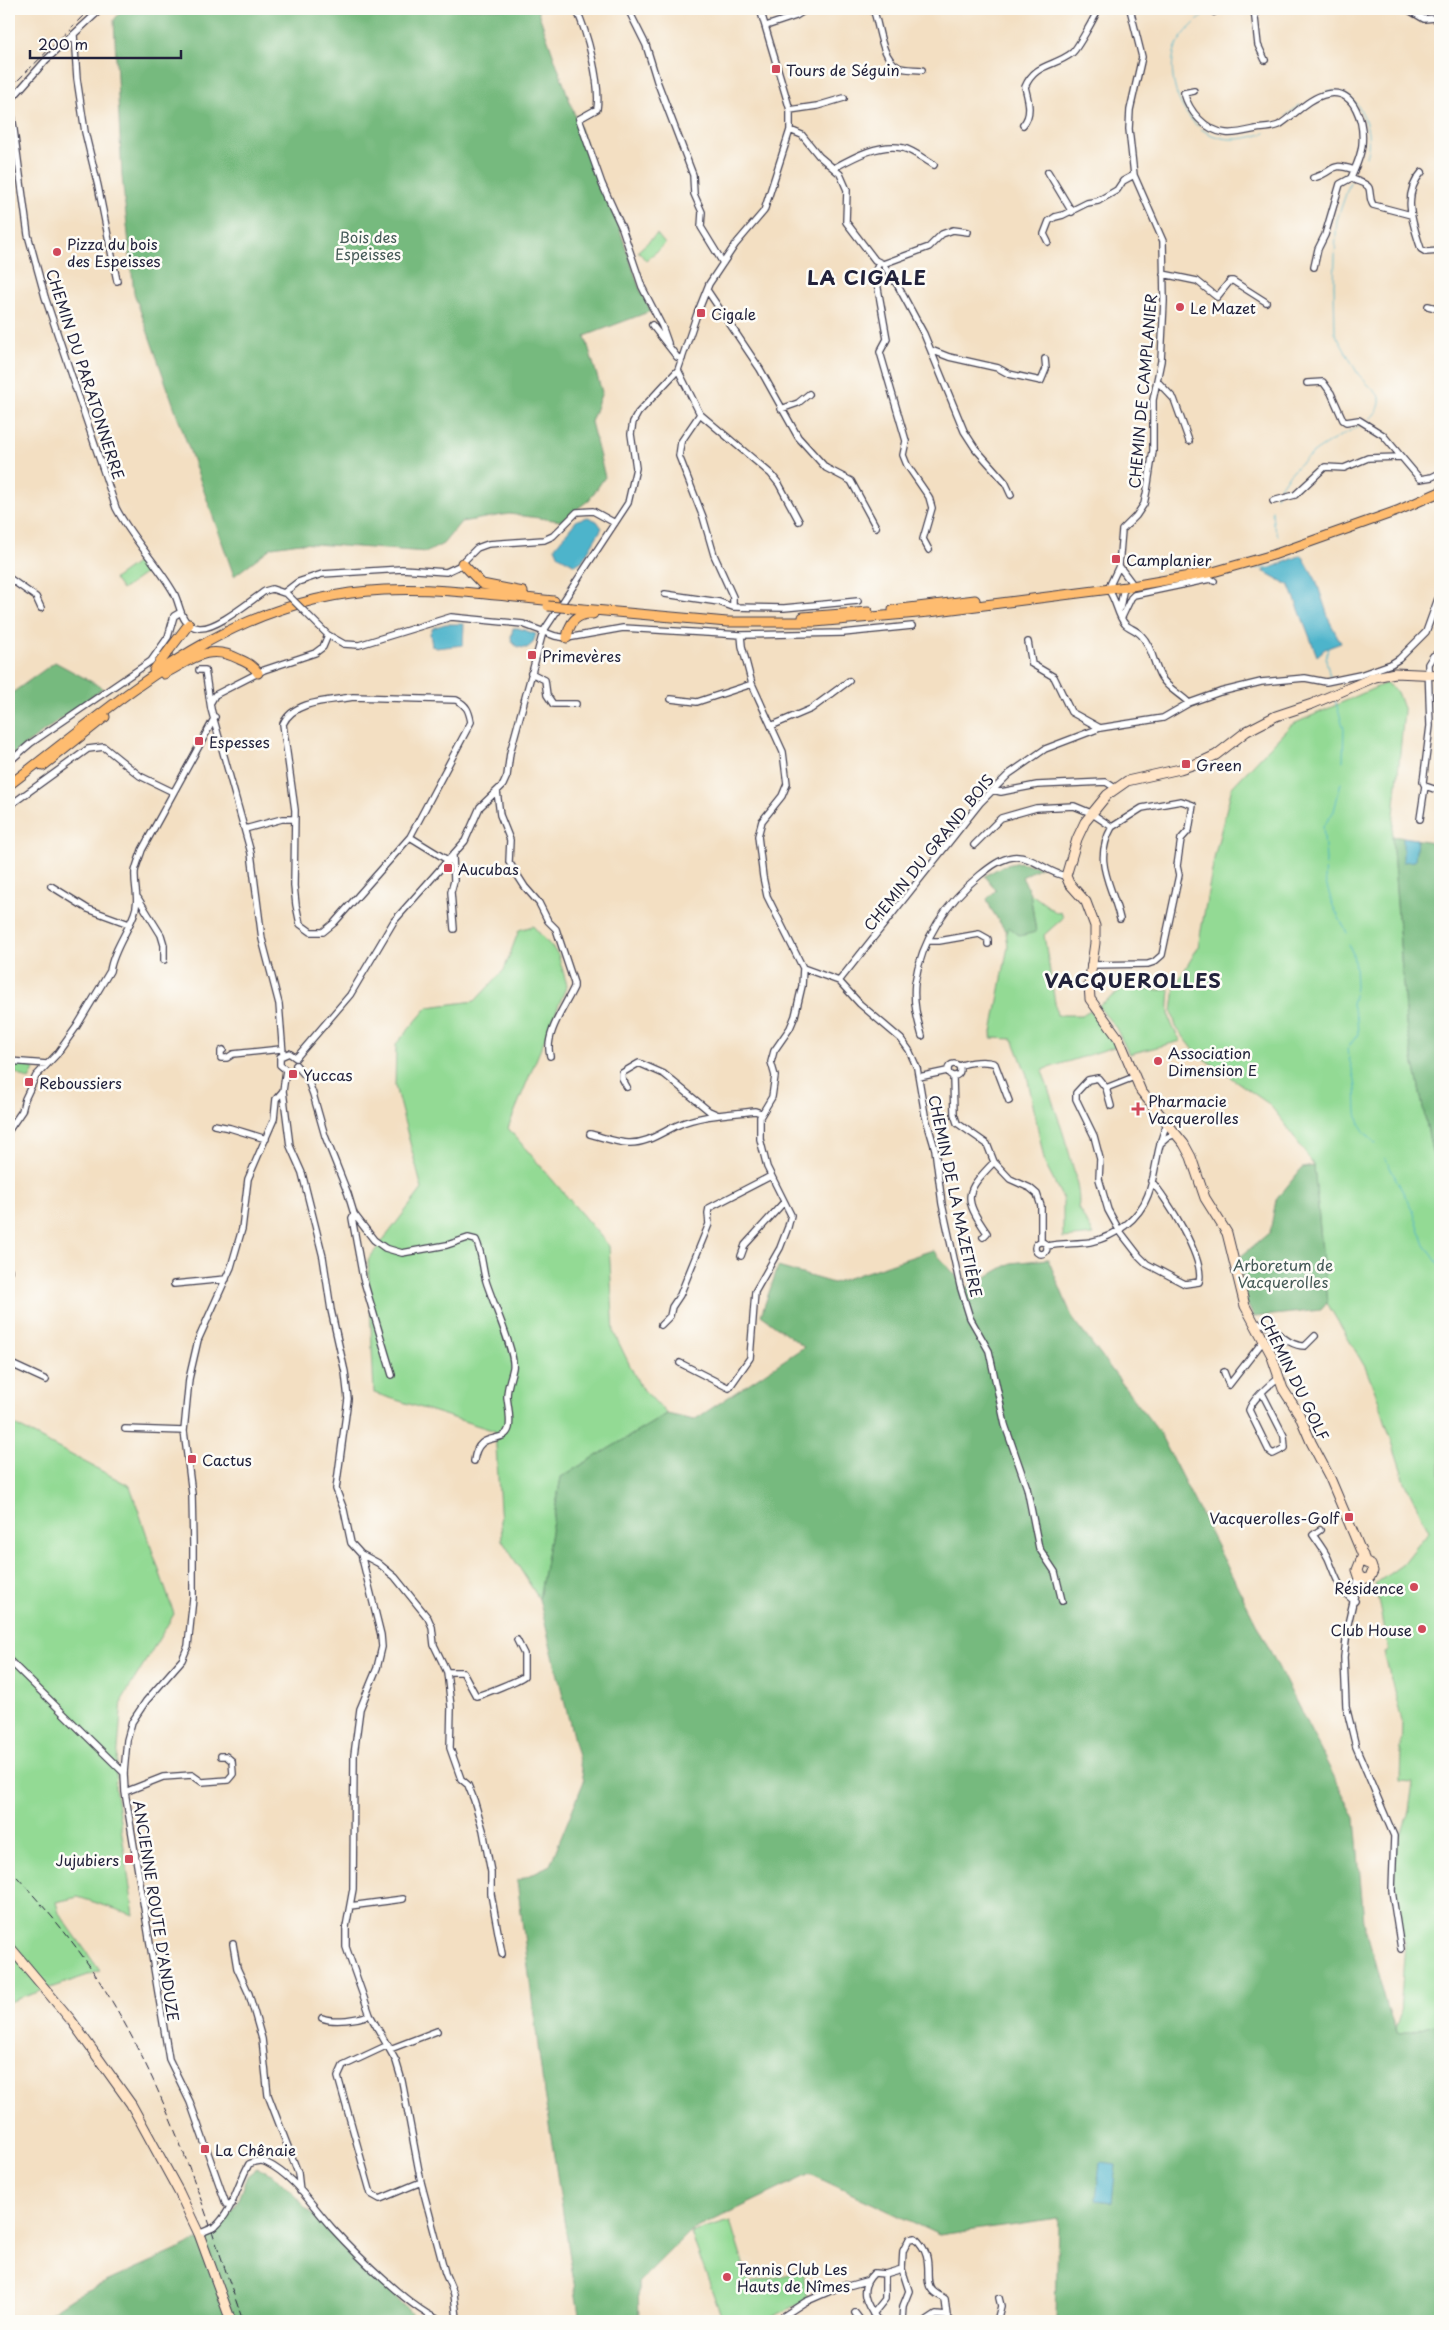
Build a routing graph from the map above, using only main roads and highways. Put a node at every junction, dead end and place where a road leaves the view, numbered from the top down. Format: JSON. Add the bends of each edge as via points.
{"nodes":[{"id":1,"x":1440,"y":490,"type":"edge"},
{"id":2,"x":462,"y":563,"type":"road end"},
{"id":3,"x":1109,"y":587,"type":"junction"},
{"id":4,"x":551,"y":603,"type":"junction"},
{"id":5,"x":574,"y":605,"type":"junction"},
{"id":6,"x":662,"y":617,"type":"junction"},
{"id":7,"x":189,"y":624,"type":"road end"},
{"id":8,"x":568,"y":638,"type":"road end"},
{"id":9,"x":258,"y":672,"type":"road end"},
{"id":10,"x":161,"y":675,"type":"junction"},
{"id":11,"x":120,"y":698,"type":"junction"},
{"id":12,"x":9,"y":785,"type":"edge"},
{"id":13,"x":9,"y":791,"type":"edge"}],
"edges":[{"from":1,"to":3,"type":"main road","via":[[1418,502],[1305,544],[1240,564]]},
{"from":2,"to":4,"type":"main road","via":[[482,584],[543,596]]},
{"from":3,"to":5,"type":"main road","via":[[805,617],[728,616]]},
{"from":3,"to":6,"type":"main road","via":[[919,613],[815,622],[744,623]]},
{"from":4,"to":5,"type":"main road","bridge":true},
{"from":4,"to":10,"type":"main road","via":[[420,593],[333,600],[274,615],[240,629]]},
{"from":4,"to":11,"type":"main road","via":[[411,589],[370,591],[313,600],[273,611],[224,632],[183,655]]},
{"from":5,"to":6,"type":"main road"},
{"from":6,"to":8,"type":"main road","via":[[587,614],[572,622]]},
{"from":7,"to":11,"type":"main road","via":[[155,669]]},
{"from":9,"to":10,"type":"main road","via":[[227,652],[218,651],[201,655]]},
{"from":10,"to":13,"type":"main road"},
{"from":11,"to":12,"type":"main road"}]}
